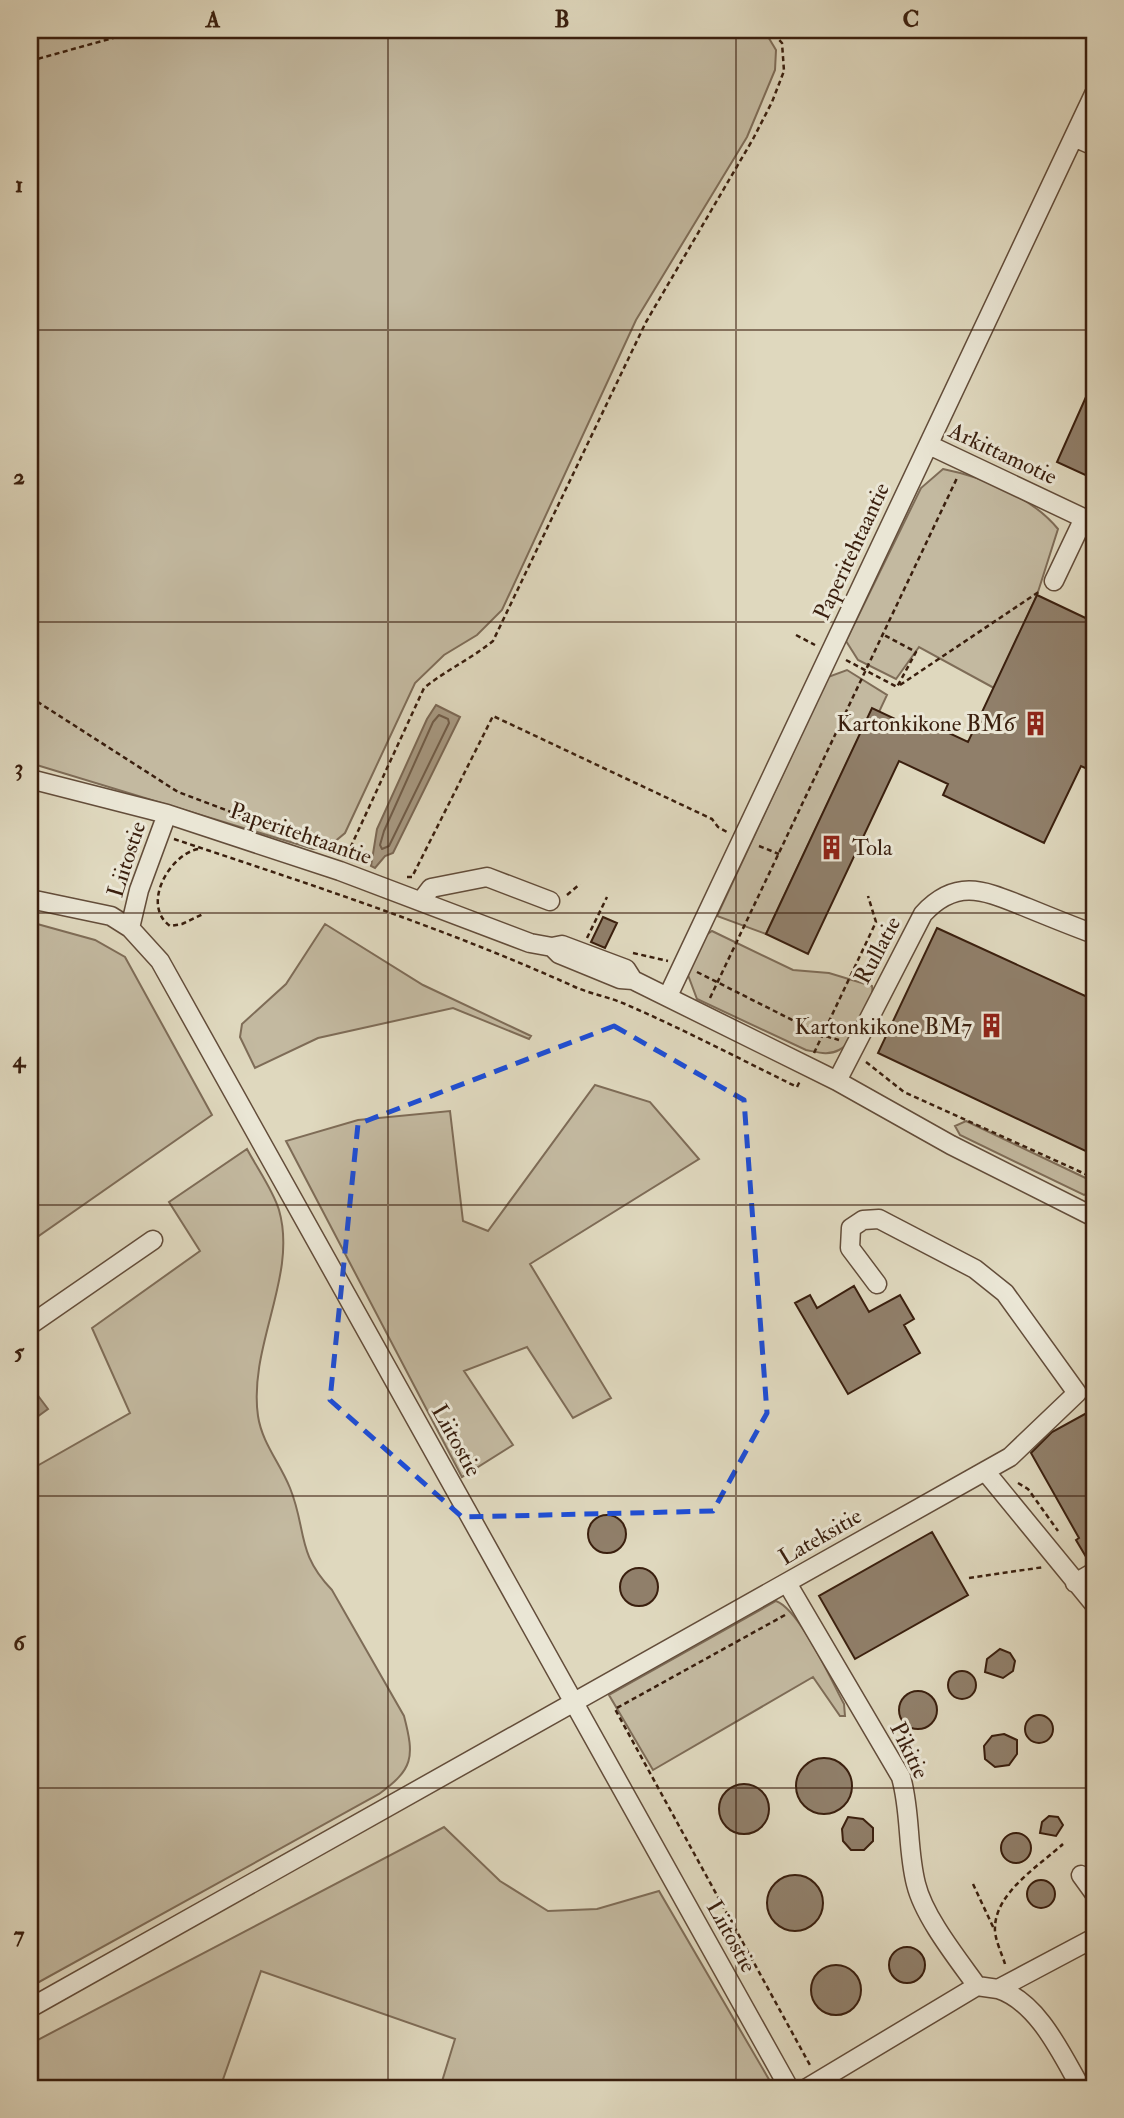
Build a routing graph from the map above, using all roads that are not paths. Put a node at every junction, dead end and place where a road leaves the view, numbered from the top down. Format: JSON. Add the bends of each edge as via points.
{"nodes":[{"id":1,"x":1094,"y":94,"type":"edge"},
{"id":2,"x":1074,"y":137,"type":"junction"},
{"id":3,"x":1094,"y":146,"type":"edge"},
{"id":4,"x":929,"y":445,"type":"junction"},
{"id":5,"x":1089,"y":520,"type":"edge"},
{"id":6,"x":1054,"y":581,"type":"road end"},
{"id":7,"x":30,"y":779,"type":"edge"},
{"id":8,"x":167,"y":814,"type":"junction"},
{"id":9,"x":30,"y":899,"type":"edge"},
{"id":10,"x":421,"y":901,"type":"junction"},
{"id":11,"x":550,"y":901,"type":"dead end"},
{"id":12,"x":130,"y":928,"type":"junction"},
{"id":13,"x":1094,"y":934,"type":"edge"},
{"id":14,"x":668,"y":996,"type":"junction"},
{"id":15,"x":837,"y":1081,"type":"junction"},
{"id":16,"x":1094,"y":1217,"type":"edge"},
{"id":17,"x":153,"y":1240,"type":"dead end"},
{"id":18,"x":877,"y":1284,"type":"dead end"},
{"id":19,"x":30,"y":1325,"type":"edge"},
{"id":20,"x":989,"y":1476,"type":"junction"},
{"id":21,"x":1094,"y":1572,"type":"edge"},
{"id":22,"x":786,"y":1583,"type":"junction"},
{"id":23,"x":1075,"y":1583,"type":"junction"},
{"id":24,"x":1094,"y":1604,"type":"edge"},
{"id":25,"x":574,"y":1704,"type":"junction"},
{"id":26,"x":1081,"y":1875,"type":"dead end"},
{"id":27,"x":1094,"y":1894,"type":"edge"},
{"id":28,"x":1094,"y":1938,"type":"edge"},
{"id":29,"x":1004,"y":1985,"type":"junction"},
{"id":30,"x":977,"y":1986,"type":"junction"},
{"id":31,"x":30,"y":2008,"type":"edge"},
{"id":32,"x":813,"y":2084,"type":"edge"},
{"id":33,"x":789,"y":2088,"type":"edge"},
{"id":34,"x":1081,"y":2088,"type":"edge"}],
"edges":[{"from":1,"to":2,"type":"street","name":"Paperitehtaantie"},
{"from":2,"to":3,"type":"street"},
{"from":2,"to":4,"type":"street","name":"Paperitehtaantie"},
{"from":4,"to":5,"type":"street","name":"Arkittamotie"},
{"from":4,"to":14,"type":"street","name":"Paperitehtaantie"},
{"from":5,"to":6,"type":"street"},
{"from":7,"to":8,"type":"street","name":"Paperitehtaantie"},
{"from":8,"to":10,"type":"street","name":"Paperitehtaantie"},
{"from":8,"to":12,"type":"street","name":"Liitostie"},
{"from":9,"to":12,"type":"street","via":[[111,916]]},
{"from":10,"to":11,"type":"street","via":[[431,888],[487,877]]},
{"from":10,"to":14,"type":"street","name":"Paperitehtaantie","via":[[530,943],[562,945],[626,969],[633,980]]},
{"from":12,"to":25,"type":"street","name":"Liitostie","via":[[160,961]]},
{"from":13,"to":15,"type":"street","name":"Rullatie","via":[[986,892],[964,890],[945,896],[923,914]]},
{"from":14,"to":15,"type":"street"},
{"from":15,"to":16,"type":"street"},
{"from":17,"to":19,"type":"street"},
{"from":18,"to":20,"type":"street","name":"Lateksitie","via":[[850,1248],[851,1228],[863,1220],[879,1219],[975,1269],[1005,1293],[1077,1394]]},
{"from":20,"to":22,"type":"street","name":"Lateksitie"},
{"from":20,"to":23,"type":"street"},
{"from":21,"to":23,"type":"street"},
{"from":22,"to":25,"type":"street","name":"Lateksitie"},
{"from":22,"to":30,"type":"street","name":"Pikitie","via":[[901,1777],[916,1887]]},
{"from":23,"to":24,"type":"street"},
{"from":25,"to":31,"type":"street","name":"Lateksitie"},
{"from":25,"to":33,"type":"street","name":"Liitostie"},
{"from":26,"to":27,"type":"street"},
{"from":28,"to":29,"type":"street"},
{"from":29,"to":30,"type":"street"},
{"from":29,"to":34,"type":"street","via":[[1026,2005]]},
{"from":30,"to":32,"type":"street"}]}
